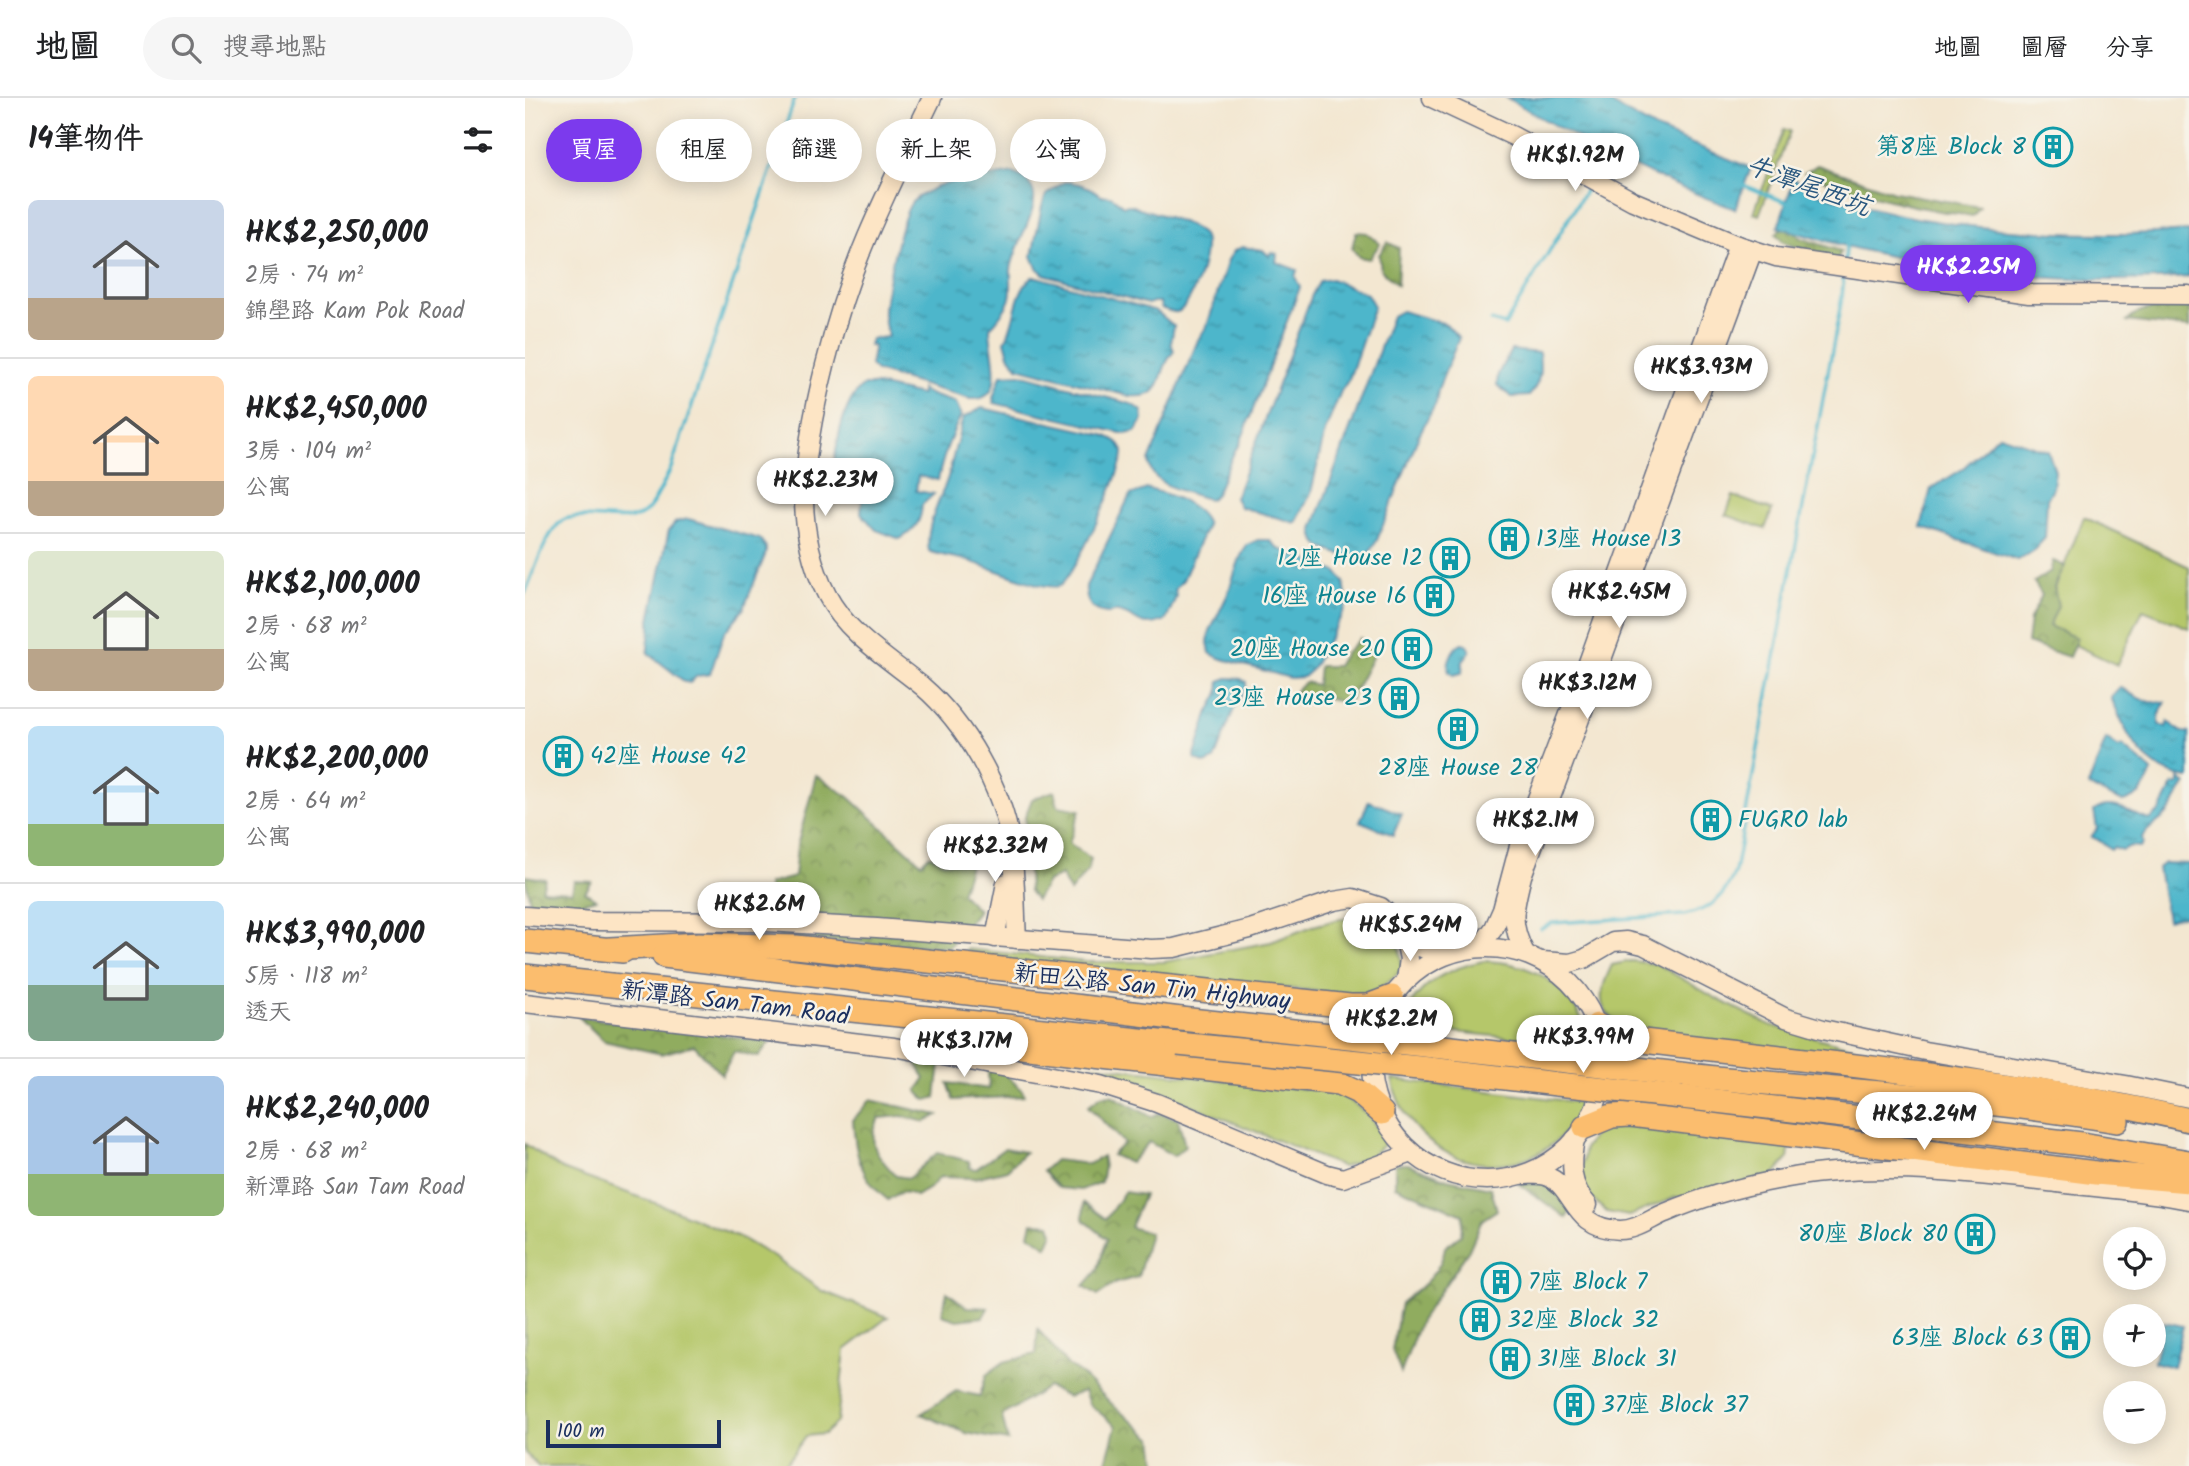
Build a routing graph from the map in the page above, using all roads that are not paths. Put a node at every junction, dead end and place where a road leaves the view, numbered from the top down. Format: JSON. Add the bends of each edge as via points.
{"nodes":[{"id":1,"x":932,"y":98,"type":"edge"},
{"id":2,"x":1432,"y":98,"type":"edge"},
{"id":3,"x":1746,"y":248,"type":"junction"},
{"id":4,"x":2189,"y":295,"type":"edge"},
{"id":5,"x":1007,"y":824,"type":"junction"},
{"id":6,"x":525,"y":916,"type":"edge"},
{"id":7,"x":1403,"y":930,"type":"junction"},
{"id":8,"x":995,"y":938,"type":"junction"},
{"id":9,"x":1017,"y":939,"type":"junction"},
{"id":10,"x":525,"y":941,"type":"edge"},
{"id":11,"x":1475,"y":947,"type":"junction"},
{"id":12,"x":610,"y":949,"type":"junction"},
{"id":13,"x":1593,"y":954,"type":"junction"},
{"id":14,"x":1442,"y":956,"type":"junction"},
{"id":15,"x":1533,"y":957,"type":"junction"},
{"id":16,"x":525,"y":976,"type":"edge"},
{"id":17,"x":1399,"y":988,"type":"junction"},
{"id":18,"x":1582,"y":996,"type":"junction"},
{"id":19,"x":525,"y":1003,"type":"edge"},
{"id":20,"x":851,"y":1009,"type":"junction"},
{"id":21,"x":1597,"y":1025,"type":"junction"},
{"id":22,"x":1681,"y":1086,"type":"junction"},
{"id":23,"x":2189,"y":1098,"type":"edge"},
{"id":24,"x":1382,"y":1113,"type":"junction"},
{"id":25,"x":2189,"y":1120,"type":"edge"},
{"id":26,"x":1580,"y":1133,"type":"junction"},
{"id":27,"x":2189,"y":1135,"type":"edge"},
{"id":28,"x":1395,"y":1136,"type":"junction"},
{"id":29,"x":1412,"y":1153,"type":"junction"},
{"id":30,"x":2189,"y":1162,"type":"edge"},
{"id":31,"x":1377,"y":1164,"type":"junction"},
{"id":32,"x":1524,"y":1175,"type":"junction"},
{"id":33,"x":2189,"y":1181,"type":"edge"},
{"id":34,"x":2189,"y":1200,"type":"edge"},
{"id":35,"x":1665,"y":1213,"type":"junction"}],
"edges":[{"from":1,"to":5,"type":"street","via":[[866,238],[830,349],[814,417],[804,500],[811,552],[827,596],[857,634],[945,710],[994,784]]},
{"from":2,"to":3,"type":"street","via":[[1633,201]]},
{"from":3,"to":4,"type":"street","via":[[1806,262],[2029,294]]},
{"from":3,"to":11,"type":"street","via":[[1519,846],[1502,910],[1495,928]]},
{"from":3,"to":15,"type":"street","via":[[1522,876],[1513,919],[1516,937]]},
{"from":5,"to":8,"type":"street","via":[[1007,877]]},
{"from":5,"to":9,"type":"street"},
{"from":6,"to":8,"type":"street","via":[[593,922],[766,922]]},
{"from":7,"to":9,"type":"street","via":[[1381,906],[1353,898],[1174,947],[1139,950]]},
{"from":7,"to":14,"type":"street","via":[[1422,948]]},
{"from":7,"to":17,"type":"street","via":[[1409,959]]},
{"from":8,"to":9,"type":"street"},
{"from":10,"to":12,"type":"highway","name":"新田公路 San Tin Highway"},
{"from":11,"to":14,"type":"street"},
{"from":11,"to":15,"type":"street","via":[[1505,948]]},
{"from":12,"to":17,"type":"highway","via":[[699,943],[796,947],[1350,1006],[1368,1006]]},
{"from":12,"to":22,"type":"highway","name":"新田公路 San Tin Highway","bridge":true,"via":[[1558,1060]]},
{"from":13,"to":15,"type":"street","via":[[1570,963]]},
{"from":13,"to":18,"type":"street"},
{"from":13,"to":23,"type":"street","via":[[1613,942],[1643,944],[1786,1018],[1823,1029]]},
{"from":14,"to":17,"type":"street"},
{"from":15,"to":18,"type":"street","via":[[1568,980]]},
{"from":16,"to":20,"type":"highway","name":"新田公路 San Tin Highway"},
{"from":17,"to":24,"type":"street","via":[[1375,1034],[1373,1088]]},
{"from":18,"to":21,"type":"street"},
{"from":19,"to":31,"type":"street","name":"新潭路 San Tam Road","via":[[894,1048],[1066,1078],[1157,1103],[1327,1174],[1343,1178]]},
{"from":20,"to":22,"type":"highway","name":"新田公路 San Tin Highway","bridge":true,"via":[[1557,1084]]},
{"from":20,"to":24,"type":"highway","via":[[992,1043],[1338,1083],[1358,1092]]},
{"from":21,"to":25,"type":"highway","via":[[1636,1040],[1967,1081]]},
{"from":21,"to":26,"type":"street","via":[[1603,1079],[1597,1104]]},
{"from":22,"to":27,"type":"highway","name":"新田公路 San Tin Highway","via":[[1764,1084],[1976,1101]]},
{"from":22,"to":30,"type":"highway","name":"新田公路 San Tin Highway"},
{"from":24,"to":28,"type":"street"},
{"from":26,"to":32,"type":"street","via":[[1555,1159]]},
{"from":26,"to":33,"type":"highway","via":[[1612,1116],[1631,1115]]},
{"from":26,"to":35,"type":"street","via":[[1571,1172],[1589,1206],[1614,1219]]},
{"from":28,"to":29,"type":"street"},
{"from":28,"to":31,"type":"street"},
{"from":29,"to":31,"type":"street","name":"新潭路 San Tam Road"},
{"from":29,"to":32,"type":"street","via":[[1442,1172],[1464,1178],[1501,1180]]},
{"from":32,"to":35,"type":"street","via":[[1556,1181],[1582,1215],[1602,1227],[1636,1228]]},
{"from":34,"to":35,"type":"street","via":[[1969,1174],[1863,1170],[1776,1180]]}]}
